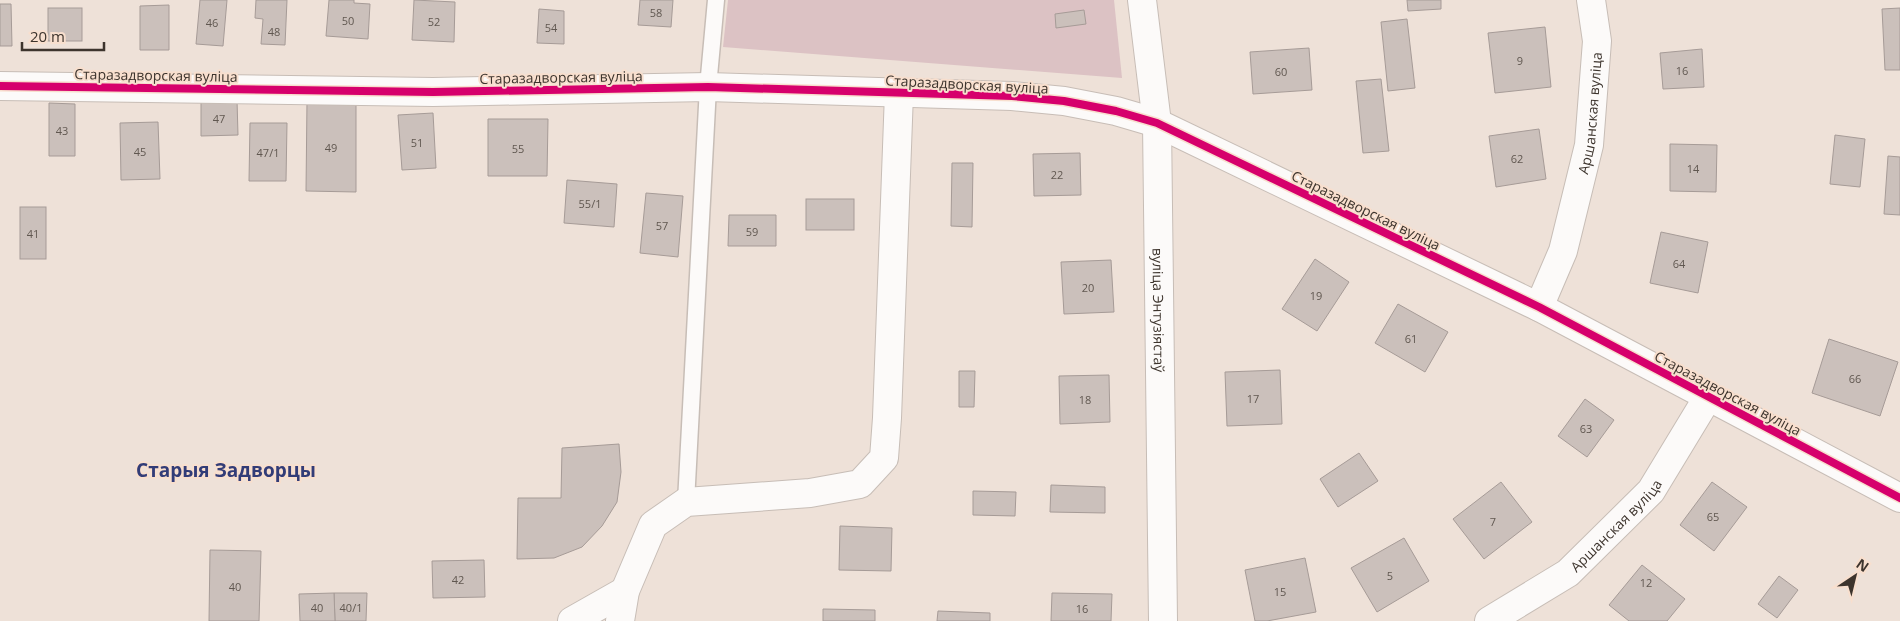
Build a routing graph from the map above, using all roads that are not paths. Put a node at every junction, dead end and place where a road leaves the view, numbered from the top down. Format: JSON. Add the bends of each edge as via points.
{"nodes":[{"id":1,"x":716,"y":0,"type":"edge"},
{"id":2,"x":1142,"y":0,"type":"edge"},
{"id":3,"x":1591,"y":0,"type":"edge"},
{"id":4,"x":0,"y":86,"type":"edge"},
{"id":5,"x":708,"y":87,"type":"junction"},
{"id":6,"x":899,"y":93,"type":"junction"},
{"id":7,"x":1157,"y":123,"type":"junction"},
{"id":8,"x":1539,"y":307,"type":"junction"},
{"id":9,"x":1708,"y":396,"type":"junction"},
{"id":10,"x":1900,"y":498,"type":"edge"},
{"id":11,"x":686,"y":502,"type":"junction"},
{"id":12,"x":625,"y":591,"type":"junction"},
{"id":13,"x":572,"y":621,"type":"edge"},
{"id":14,"x":620,"y":621,"type":"edge"},
{"id":15,"x":1163,"y":621,"type":"edge"},
{"id":16,"x":1489,"y":621,"type":"edge"}],
"edges":[{"from":1,"to":5,"type":"lane"},
{"from":2,"to":7,"type":"street","name":"вуліца Энтузіястаў"},
{"from":3,"to":8,"type":"street","name":"Аршанская вуліца","via":[[1597,40],[1589,145],[1563,251]]},
{"from":4,"to":5,"type":"street","name":"Старазадворская вуліца","via":[[432,92]]},
{"from":5,"to":6,"type":"street","name":"Старазадворская вуліца"},
{"from":5,"to":11,"type":"lane"},
{"from":6,"to":7,"type":"street","name":"Старазадворская вуліца","via":[[1064,101]]},
{"from":6,"to":11,"type":"street","via":[[884,458],[860,484],[810,493]]},
{"from":7,"to":8,"type":"street","name":"Старазадворская вуліца"},
{"from":7,"to":15,"type":"street","name":"вуліца Энтузіястаў"},
{"from":8,"to":9,"type":"street","name":"Старазадворская вуліца"},
{"from":9,"to":10,"type":"street","name":"Старазадворская вуліца"},
{"from":9,"to":16,"type":"street","name":"Аршанская вуліца","via":[[1651,491],[1568,573]]},
{"from":11,"to":12,"type":"street","via":[[653,526]]},
{"from":12,"to":13,"type":"street"},
{"from":12,"to":14,"type":"street"}]}
